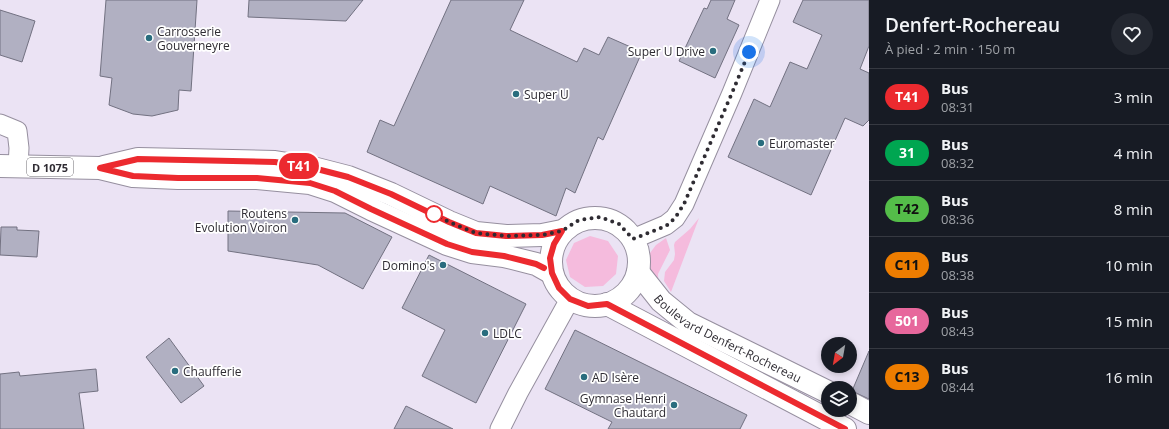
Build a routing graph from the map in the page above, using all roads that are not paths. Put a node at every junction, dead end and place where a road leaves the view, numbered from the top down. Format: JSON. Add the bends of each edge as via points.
{"nodes":[{"id":1,"x":770,"y":0,"type":"edge"},
{"id":2,"x":0,"y":124,"type":"edge"},
{"id":3,"x":9,"y":166,"type":"edge"},
{"id":4,"x":100,"y":168,"type":"junction"},
{"id":5,"x":562,"y":231,"type":"junction"},
{"id":6,"x":633,"y":239,"type":"junction"},
{"id":7,"x":638,"y":272,"type":"junction"},
{"id":8,"x":552,"y":273,"type":"junction"},
{"id":9,"x":570,"y":299,"type":"junction"},
{"id":10,"x":607,"y":304,"type":"junction"},
{"id":11,"x":821,"y":389,"type":"edge"},
{"id":12,"x":857,"y":407,"type":"edge"},
{"id":13,"x":869,"y":413,"type":"edge"},
{"id":14,"x":500,"y":429,"type":"edge"},
{"id":15,"x":845,"y":429,"type":"edge"}],
"edges":[{"from":1,"to":6,"type":"street","via":[[684,204],[666,226]]},
{"from":2,"to":3,"type":"street","via":[[17,131],[19,148]]},
{"from":3,"to":4,"type":"main road","number":"D 1075"},
{"from":4,"to":5,"type":"main road","number":"D 1075","via":[[138,159],[275,162],[348,177],[476,233],[506,236],[542,235]]},
{"from":4,"to":8,"type":"main road","number":"D 1075","via":[[133,176],[257,178],[310,183],[335,191],[447,244],[472,252],[536,264]]},
{"from":5,"to":6,"type":"main road","via":[[579,220],[600,217],[619,224]]},
{"from":5,"to":8,"type":"main road","via":[[554,244],[550,258]]},
{"from":6,"to":7,"type":"main road","via":[[638,255]]},
{"from":7,"to":10,"type":"main road","via":[[632,286],[621,297]]},
{"from":7,"to":11,"type":"main road","name":"Boulevard Denfert-Rochereau","via":[[661,301],[688,323]]},
{"from":8,"to":9,"type":"main road","via":[[559,288]]},
{"from":9,"to":10,"type":"main road","via":[[588,306]]},
{"from":9,"to":14,"type":"street"},
{"from":10,"to":15,"type":"main road"},
{"from":12,"to":13,"type":"main road"}]}
